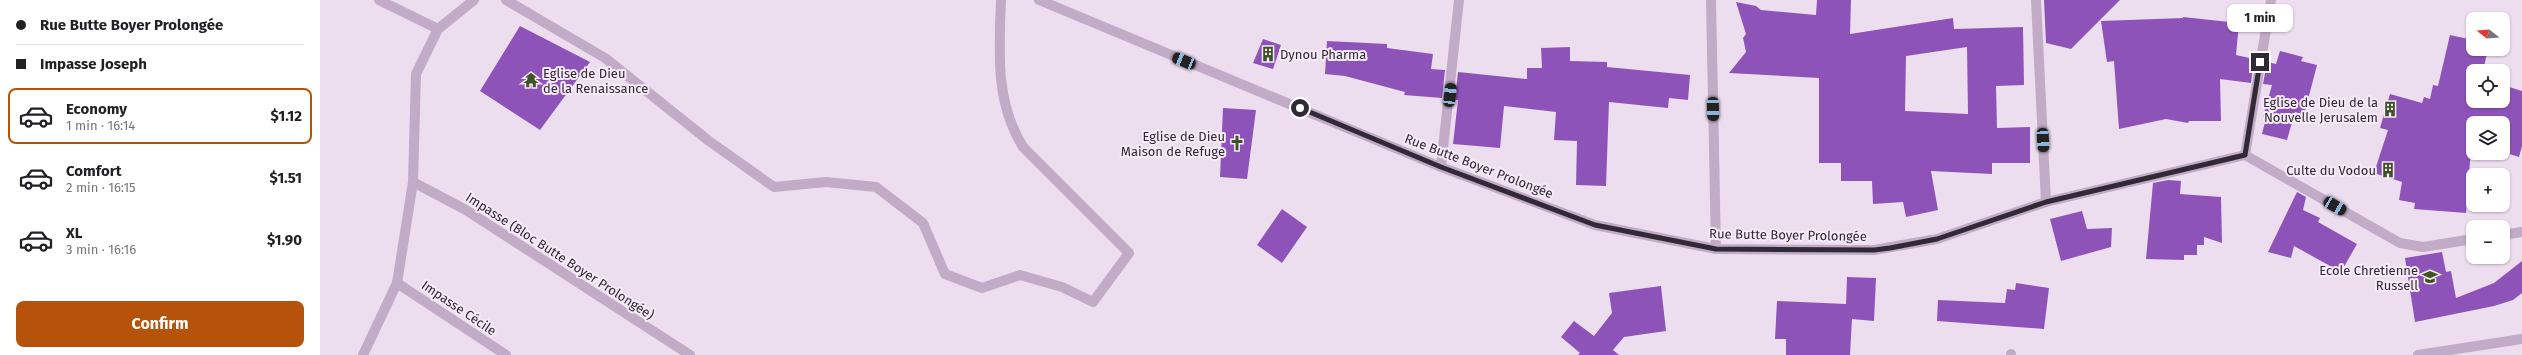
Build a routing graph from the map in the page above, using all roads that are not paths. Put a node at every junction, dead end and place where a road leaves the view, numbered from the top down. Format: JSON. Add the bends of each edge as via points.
{"nodes":[{"id":1,"x":379,"y":0,"type":"edge"},
{"id":2,"x":474,"y":0,"type":"edge"},
{"id":3,"x":506,"y":0,"type":"edge"},
{"id":4,"x":1001,"y":0,"type":"edge"},
{"id":5,"x":1039,"y":0,"type":"edge"},
{"id":6,"x":1459,"y":0,"type":"edge"},
{"id":7,"x":1711,"y":0,"type":"edge"},
{"id":8,"x":2036,"y":0,"type":"edge"},
{"id":9,"x":2270,"y":0,"type":"edge"},
{"id":10,"x":438,"y":29,"type":"junction"},
{"id":11,"x":2245,"y":155,"type":"junction"},
{"id":12,"x":1441,"y":167,"type":"junction"},
{"id":13,"x":413,"y":182,"type":"junction"},
{"id":14,"x":2046,"y":202,"type":"junction"},
{"id":15,"x":2522,"y":232,"type":"edge"},
{"id":16,"x":2510,"y":234,"type":"edge"},
{"id":17,"x":2466,"y":240,"type":"edge"},
{"id":18,"x":1716,"y":249,"type":"junction"},
{"id":19,"x":397,"y":282,"type":"junction"},
{"id":20,"x":2522,"y":339,"type":"edge"},
{"id":21,"x":363,"y":355,"type":"edge"},
{"id":22,"x":506,"y":355,"type":"edge"},
{"id":23,"x":690,"y":355,"type":"edge"},
{"id":24,"x":2418,"y":355,"type":"edge"}],
"edges":[{"from":1,"to":10,"type":"street"},
{"from":2,"to":10,"type":"street"},
{"from":3,"to":4,"type":"street","via":[[606,58],[709,141],[774,187],[826,182],[876,187],[923,222],[945,274],[982,288],[1020,275],[1062,287],[1092,302],[1129,253],[1023,147],[1012,130],[1005,108],[999,60]]},
{"from":5,"to":12,"type":"street","name":"Rue Butte Boyer Prolongée"},
{"from":6,"to":12,"type":"street"},
{"from":7,"to":18,"type":"street"},
{"from":8,"to":14,"type":"street"},
{"from":9,"to":11,"type":"street"},
{"from":10,"to":13,"type":"street","via":[[416,74]]},
{"from":11,"to":14,"type":"street","name":"Rue Butte Boyer Prolongée"},
{"from":11,"to":17,"type":"street","via":[[2400,243],[2423,247]]},
{"from":12,"to":18,"type":"street","name":"Rue Butte Boyer Prolongée","via":[[1595,225]]},
{"from":13,"to":19,"type":"street"},
{"from":13,"to":23,"type":"street","name":"Impasse (Bloc Butte Boyer Prolongée)","via":[[466,210]]},
{"from":14,"to":18,"type":"street","name":"Rue Butte Boyer Prolongée","via":[[1937,239],[1874,250]]},
{"from":15,"to":16,"type":"street"},
{"from":19,"to":21,"type":"street"},
{"from":19,"to":22,"type":"street","name":"Impasse Cécile"},
{"from":20,"to":24,"type":"street"}]}
